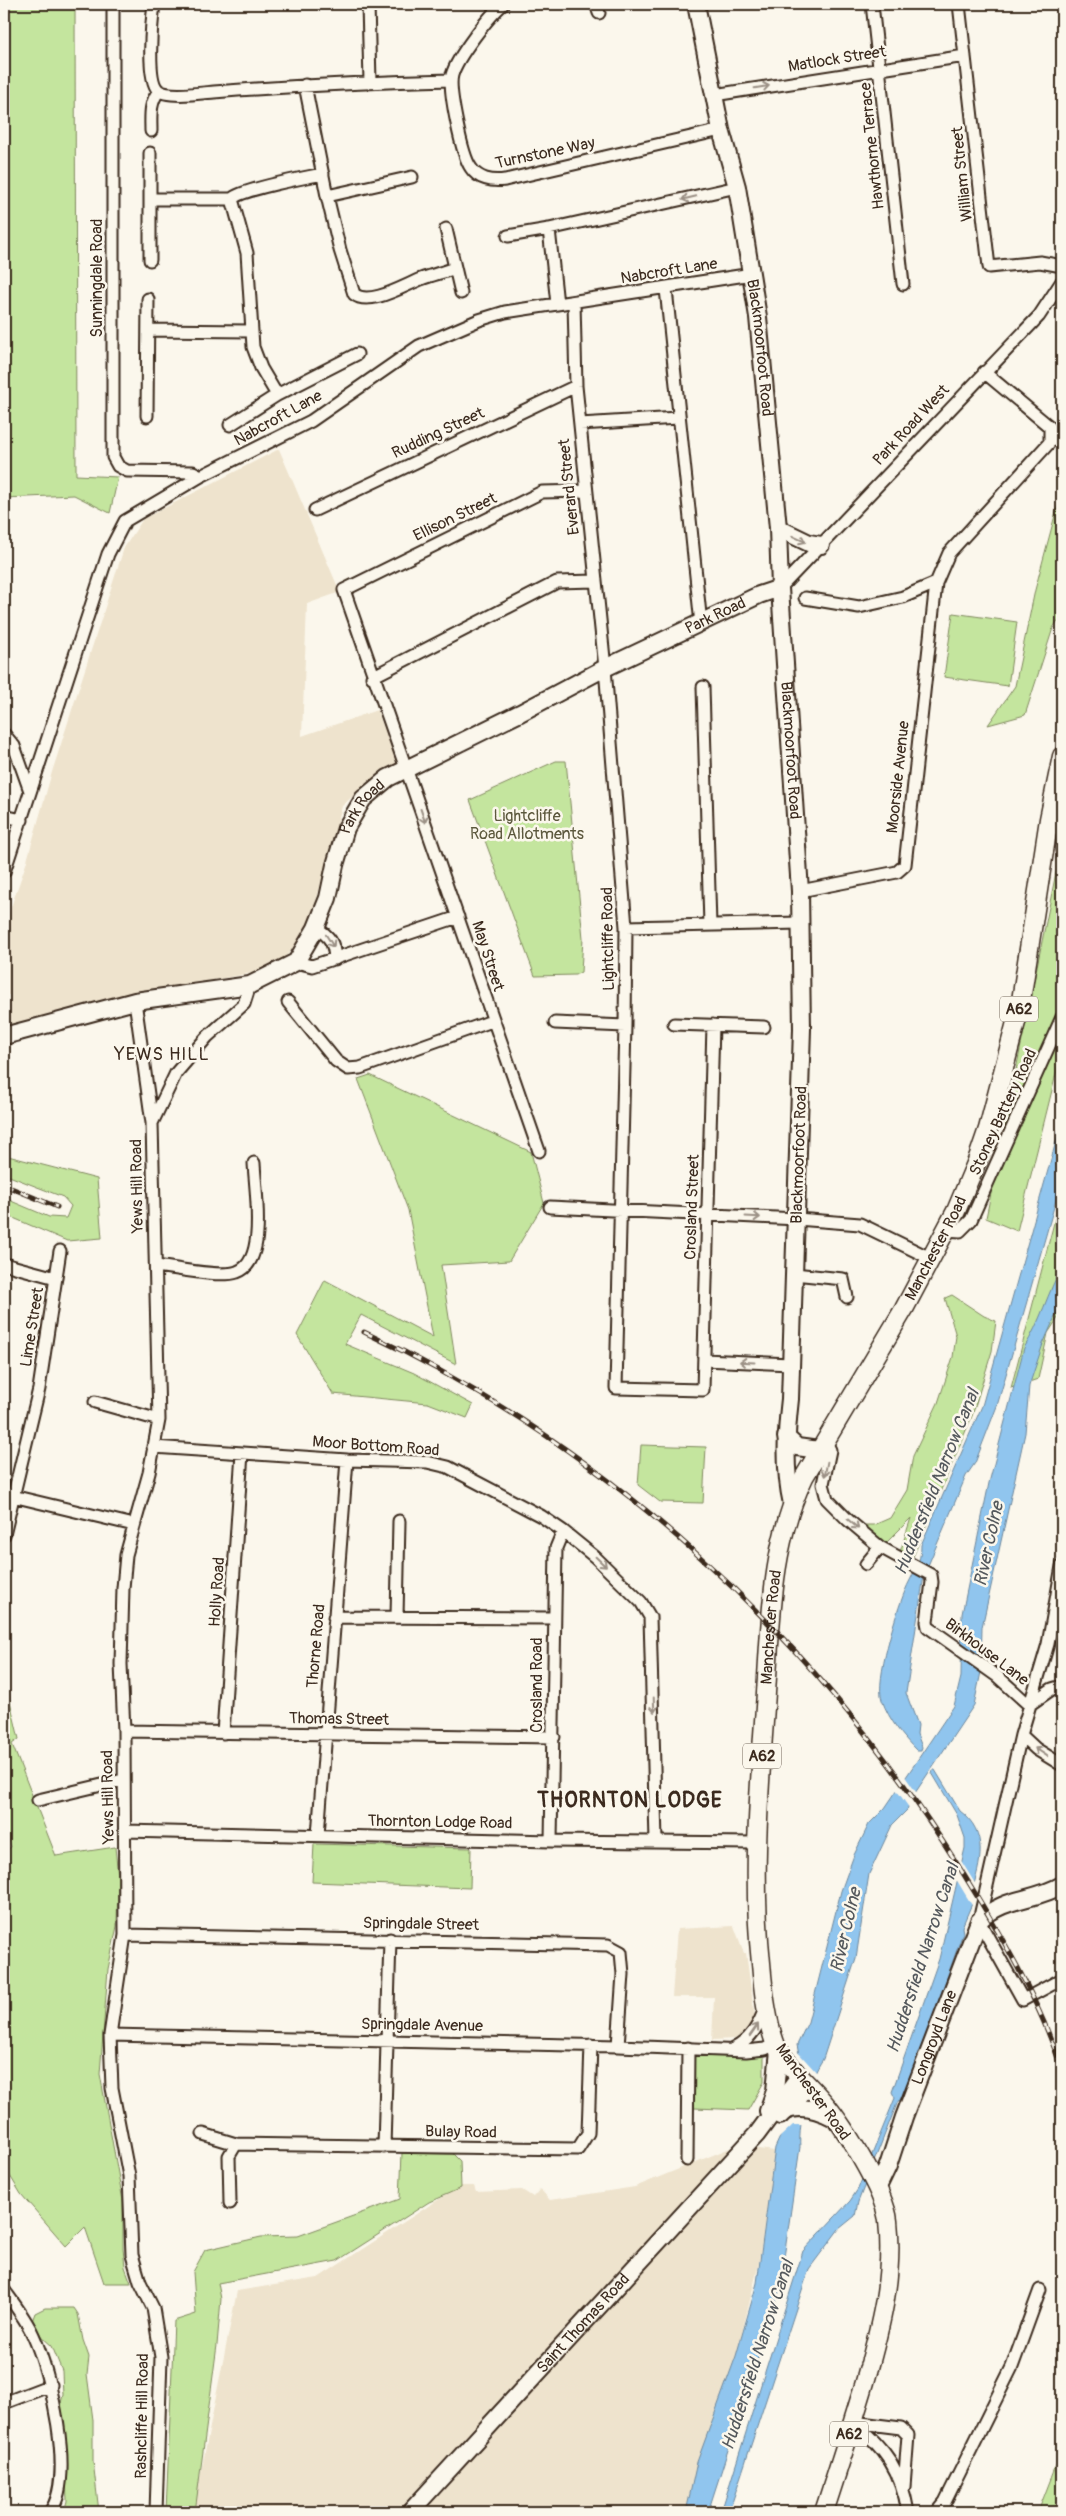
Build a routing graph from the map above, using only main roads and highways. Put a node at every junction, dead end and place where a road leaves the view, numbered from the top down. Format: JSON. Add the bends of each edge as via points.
{"nodes":[{"id":1,"x":1062,"y":756,"type":"edge"},
{"id":2,"x":824,"y":2512,"type":"edge"}],
"edges":[{"from":1,"to":2,"type":"main road","name":"Manchester Road","number":"A62","via":[[1020,1007],[988,1129],[966,1190],[946,1230],[876,1357],[822,1445],[792,1504],[775,1568],[755,1843],[757,1928],[766,2003],[777,2047],[834,2118],[876,2184],[888,2219],[889,2269],[883,2315]]}]}
